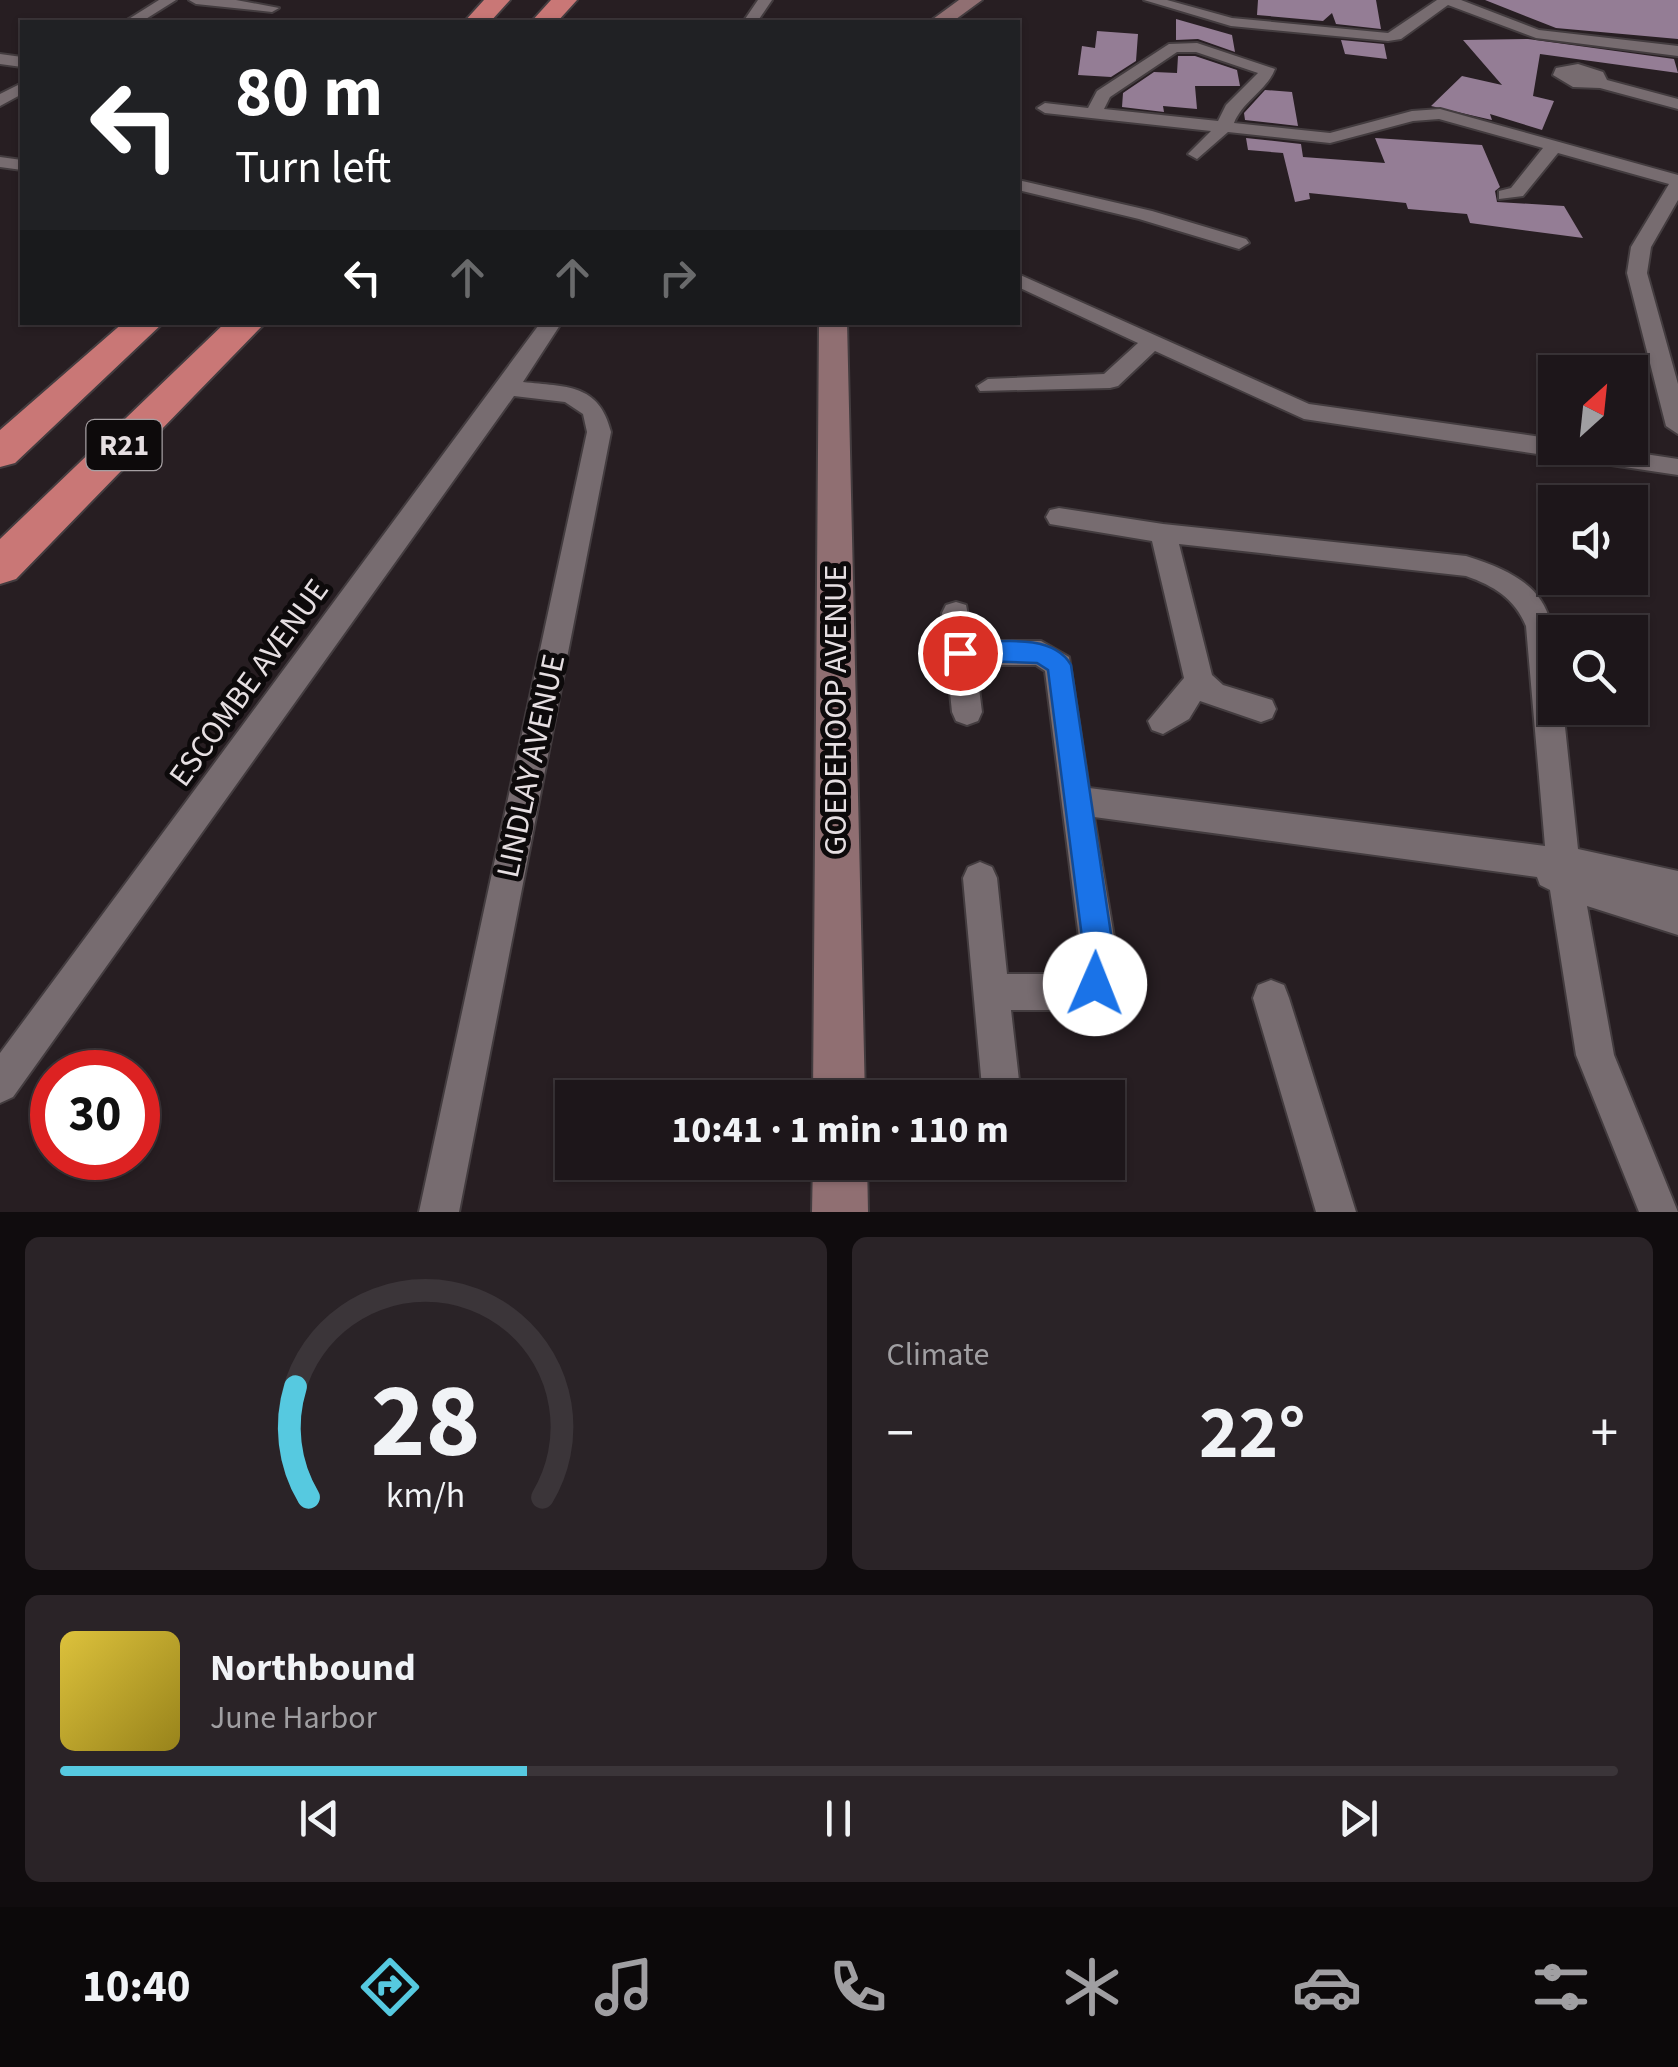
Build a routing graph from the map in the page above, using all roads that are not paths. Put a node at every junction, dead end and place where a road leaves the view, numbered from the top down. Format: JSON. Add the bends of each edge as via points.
{"nodes":[{"id":1,"x":170,"y":0,"type":"edge"},
{"id":2,"x":196,"y":0,"type":"edge"},
{"id":3,"x":498,"y":0,"type":"edge"},
{"id":4,"x":565,"y":0,"type":"edge"},
{"id":5,"x":972,"y":0,"type":"edge"},
{"id":6,"x":1151,"y":0,"type":"edge"},
{"id":7,"x":1447,"y":0,"type":"edge"},
{"id":8,"x":272,"y":8,"type":"dead end"},
{"id":9,"x":135,"y":20,"type":"edge"},
{"id":10,"x":478,"y":20,"type":"edge"},
{"id":11,"x":545,"y":20,"type":"edge"},
{"id":12,"x":942,"y":20,"type":"edge"},
{"id":13,"x":1536,"y":34,"type":"junction"},
{"id":14,"x":1678,"y":50,"type":"edge"},
{"id":15,"x":1678,"y":104,"type":"edge"},
{"id":16,"x":1045,"y":108,"type":"dead end"},
{"id":17,"x":1094,"y":112,"type":"junction"},
{"id":18,"x":1223,"y":128,"type":"junction"},
{"id":19,"x":1555,"y":145,"type":"junction"},
{"id":20,"x":1197,"y":154,"type":"dead end"},
{"id":21,"x":1678,"y":182,"type":"edge"},
{"id":22,"x":1020,"y":185,"type":"edge"},
{"id":23,"x":1506,"y":196,"type":"dead end"},
{"id":24,"x":1664,"y":218,"type":"edge"},
{"id":25,"x":1678,"y":234,"type":"edge"},
{"id":26,"x":1238,"y":243,"type":"dead end"},
{"id":27,"x":1020,"y":281,"type":"edge"},
{"id":28,"x":143,"y":325,"type":"edge"},
{"id":29,"x":245,"y":325,"type":"edge"},
{"id":30,"x":550,"y":325,"type":"edge"},
{"id":31,"x":833,"y":325,"type":"edge"},
{"id":32,"x":1152,"y":342,"type":"junction"},
{"id":33,"x":988,"y":386,"type":"dead end"},
{"id":34,"x":508,"y":388,"type":"junction"},
{"id":35,"x":1678,"y":426,"type":"edge"},
{"id":36,"x":1538,"y":445,"type":"edge"},
{"id":37,"x":0,"y":454,"type":"edge"},
{"id":38,"x":1648,"y":462,"type":"edge"},
{"id":39,"x":1678,"y":467,"type":"edge"},
{"id":40,"x":1059,"y":517,"type":"dead end"},
{"id":41,"x":1163,"y":533,"type":"junction"},
{"id":42,"x":0,"y":568,"type":"edge"},
{"id":43,"x":956,"y":614,"type":"dead end"},
{"id":44,"x":960,"y":653,"type":"junction"},
{"id":45,"x":1199,"y":680,"type":"junction"},
{"id":46,"x":1262,"y":709,"type":"dead end"},
{"id":47,"x":967,"y":712,"type":"dead end"},
{"id":48,"x":1163,"y":721,"type":"dead end"},
{"id":49,"x":1075,"y":800,"type":"junction"},
{"id":50,"x":1565,"y":871,"type":"junction"},
{"id":51,"x":980,"y":878,"type":"dead end"},
{"id":52,"x":1678,"y":887,"type":"edge"},
{"id":53,"x":1678,"y":918,"type":"edge"},
{"id":54,"x":990,"y":992,"type":"junction"},
{"id":55,"x":1271,"y":998,"type":"dead end"},
{"id":56,"x":839,"y":1080,"type":"edge"},
{"id":57,"x":1000,"y":1080,"type":"edge"},
{"id":58,"x":0,"y":1084,"type":"edge"},
{"id":59,"x":840,"y":1180,"type":"edge"},
{"id":60,"x":439,"y":1212,"type":"edge"},
{"id":61,"x":840,"y":1212,"type":"edge"},
{"id":62,"x":1336,"y":1212,"type":"edge"},
{"id":63,"x":1659,"y":1212,"type":"edge"}],
"edges":[{"from":1,"to":9,"type":"street"},
{"from":2,"to":8,"type":"street"},
{"from":3,"to":10,"type":"highway"},
{"from":4,"to":11,"type":"highway"},
{"from":5,"to":12,"type":"main road"},
{"from":6,"to":7,"type":"street","via":[[1231,22],[1388,37]]},
{"from":7,"to":13,"type":"street"},
{"from":13,"to":14,"type":"street"},
{"from":13,"to":15,"type":"street","via":[[1569,69],[1560,73],[1567,80]]},
{"from":16,"to":17,"type":"street"},
{"from":17,"to":18,"type":"street"},
{"from":17,"to":18,"type":"street","via":[[1103,94],[1174,46],[1186,46],[1266,70]]},
{"from":18,"to":19,"type":"street","via":[[1345,137],[1429,113]]},
{"from":18,"to":20,"type":"street"},
{"from":19,"to":21,"type":"street"},
{"from":19,"to":23,"type":"street","via":[[1517,192]]},
{"from":21,"to":24,"type":"street"},
{"from":22,"to":26,"type":"street"},
{"from":24,"to":25,"type":"street"},
{"from":24,"to":35,"type":"street","via":[[1641,247],[1636,273]]},
{"from":27,"to":32,"type":"street"},
{"from":28,"to":37,"type":"highway","number":"R21"},
{"from":29,"to":42,"type":"highway","number":"R21"},
{"from":30,"to":34,"type":"street","name":"ESCOMBE AVENUE"},
{"from":31,"to":56,"type":"main road","name":"GOEDEHOOP AVENUE"},
{"from":32,"to":33,"type":"street","via":[[1110,381]]},
{"from":32,"to":36,"type":"street","via":[[1304,411]]},
{"from":34,"to":58,"type":"street","name":"ESCOMBE AVENUE"},
{"from":34,"to":60,"type":"street","name":"LINDLAY AVENUE","via":[[572,395],[594,410],[599,432]]},
{"from":38,"to":39,"type":"street"},
{"from":40,"to":41,"type":"street"},
{"from":41,"to":45,"type":"street"},
{"from":41,"to":50,"type":"street","via":[[1466,566],[1525,593],[1540,626]]},
{"from":43,"to":44,"type":"street"},
{"from":44,"to":47,"type":"street"},
{"from":44,"to":49,"type":"street","via":[[1041,653],[1059,665]]},
{"from":45,"to":46,"type":"street","via":[[1213,695]]},
{"from":45,"to":48,"type":"street"},
{"from":49,"to":50,"type":"street"},
{"from":49,"to":54,"type":"street","via":[[1100,961],[1095,984],[1074,992]]},
{"from":50,"to":52,"type":"street"},
{"from":50,"to":53,"type":"street","via":[[1612,900]]},
{"from":50,"to":63,"type":"street","via":[[1595,1055]]},
{"from":51,"to":54,"type":"street"},
{"from":54,"to":57,"type":"street"},
{"from":55,"to":62,"type":"street"},
{"from":59,"to":61,"type":"main road"}]}
